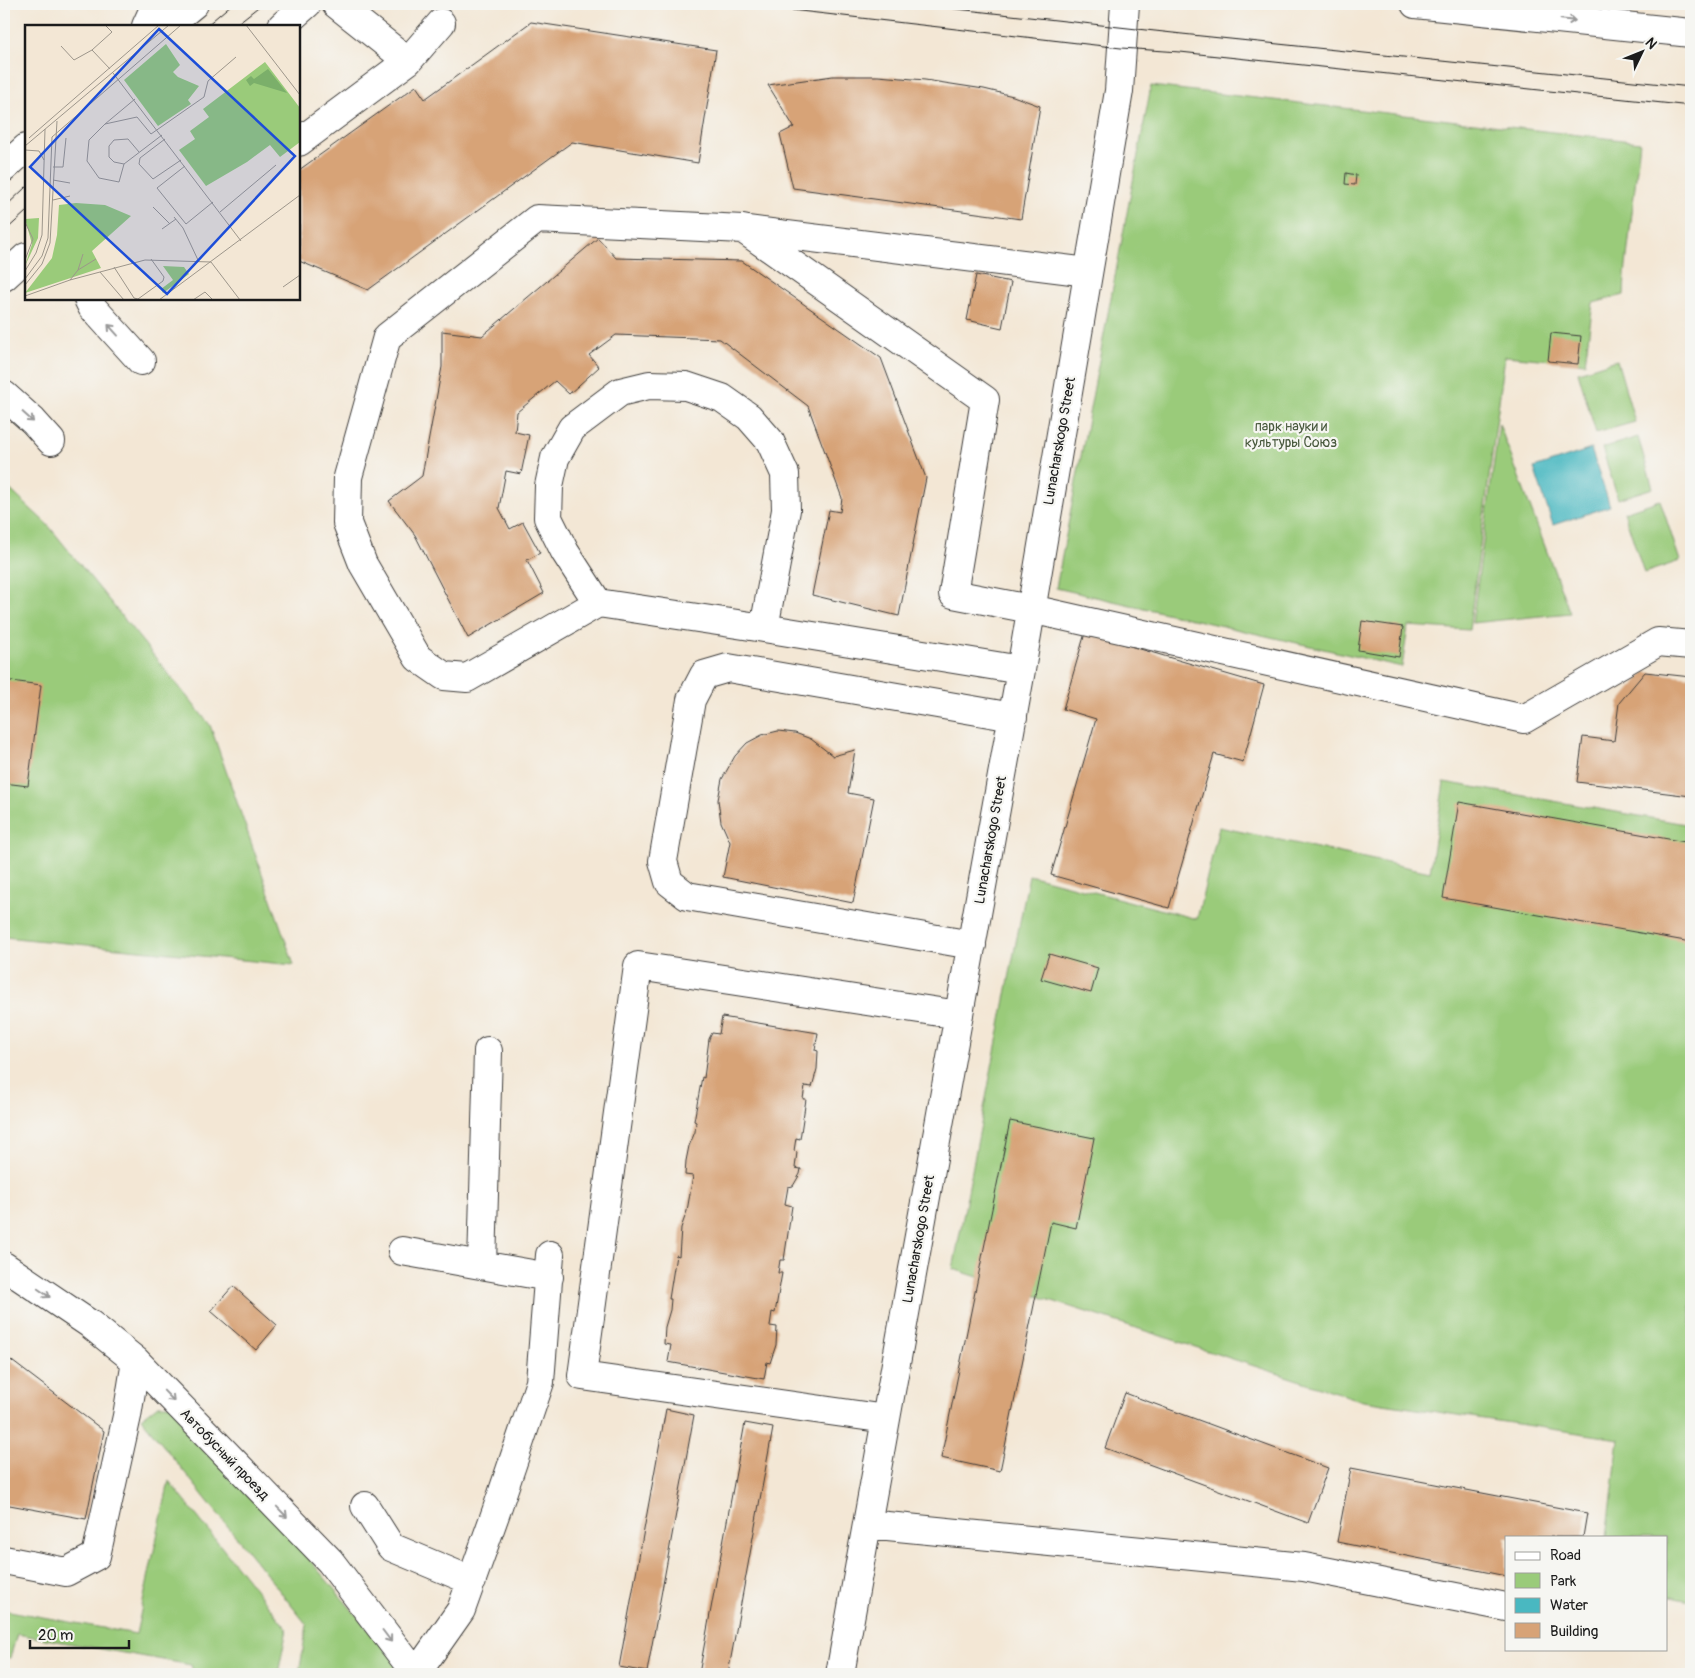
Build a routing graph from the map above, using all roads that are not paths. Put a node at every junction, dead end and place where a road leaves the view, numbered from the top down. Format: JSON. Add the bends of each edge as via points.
{"nodes":[{"id":1,"x":156,"y":4,"type":"edge"},
{"id":2,"x":194,"y":4,"type":"edge"},
{"id":3,"x":306,"y":4,"type":"edge"},
{"id":4,"x":336,"y":4,"type":"edge"},
{"id":5,"x":1124,"y":4,"type":"edge"},
{"id":6,"x":1415,"y":4,"type":"edge"},
{"id":7,"x":441,"y":23,"type":"dead end"},
{"id":8,"x":146,"y":25,"type":"edge"},
{"id":9,"x":168,"y":25,"type":"edge"},
{"id":10,"x":283,"y":25,"type":"edge"},
{"id":11,"x":1691,"y":32,"type":"edge"},
{"id":12,"x":408,"y":61,"type":"junction"},
{"id":13,"x":300,"y":141,"type":"edge"},
{"id":14,"x":25,"y":149,"type":"edge"},
{"id":15,"x":4,"y":168,"type":"edge"},
{"id":16,"x":743,"y":229,"type":"junction"},
{"id":17,"x":25,"y":258,"type":"edge"},
{"id":18,"x":1088,"y":272,"type":"junction"},
{"id":19,"x":4,"y":277,"type":"edge"},
{"id":20,"x":89,"y":300,"type":"edge"},
{"id":21,"x":141,"y":361,"type":"dead end"},
{"id":22,"x":4,"y":395,"type":"edge"},
{"id":23,"x":51,"y":440,"type":"dead end"},
{"id":24,"x":598,"y":603,"type":"junction"},
{"id":25,"x":1031,"y":609,"type":"junction"},
{"id":26,"x":764,"y":628,"type":"junction"},
{"id":27,"x":1691,"y":645,"type":"edge"},
{"id":28,"x":1021,"y":670,"type":"junction"},
{"id":29,"x":1013,"y":717,"type":"junction"},
{"id":30,"x":972,"y":945,"type":"junction"},
{"id":31,"x":958,"y":1015,"type":"junction"},
{"id":32,"x":488,"y":1051,"type":"dead end"},
{"id":33,"x":402,"y":1251,"type":"dead end"},
{"id":34,"x":482,"y":1265,"type":"junction"},
{"id":35,"x":4,"y":1266,"type":"edge"},
{"id":36,"x":136,"y":1361,"type":"junction"},
{"id":37,"x":886,"y":1419,"type":"junction"},
{"id":38,"x":366,"y":1506,"type":"dead end"},
{"id":39,"x":867,"y":1524,"type":"junction"},
{"id":40,"x":4,"y":1560,"type":"edge"},
{"id":41,"x":472,"y":1581,"type":"junction"},
{"id":42,"x":1505,"y":1607,"type":"edge"},
{"id":43,"x":416,"y":1674,"type":"edge"},
{"id":44,"x":840,"y":1674,"type":"edge"}],
"edges":[{"from":1,"to":8,"type":"street"},
{"from":2,"to":9,"type":"street"},
{"from":3,"to":10,"type":"street"},
{"from":4,"to":12,"type":"street"},
{"from":5,"to":18,"type":"street","name":"Lunacharskogo Street","via":[[1119,91]]},
{"from":6,"to":11,"type":"street","one_way":true},
{"from":7,"to":12,"type":"street"},
{"from":12,"to":13,"type":"street"},
{"from":14,"to":15,"type":"street"},
{"from":16,"to":18,"type":"street"},
{"from":16,"to":24,"type":"street","via":[[537,219],[387,337],[348,477],[347,523],[364,564],[418,658],[444,676],[467,678]]},
{"from":16,"to":25,"type":"street","via":[[985,400],[953,594]]},
{"from":17,"to":19,"type":"street"},
{"from":18,"to":25,"type":"street","name":"Lunacharskogo Street"},
{"from":21,"to":20,"type":"street","one_way":true},
{"from":22,"to":23,"type":"street","one_way":true},
{"from":24,"to":26,"type":"street"},
{"from":24,"to":26,"type":"street","via":[[565,552],[548,518],[549,486],[555,458],[572,428],[620,392],[650,385],[686,386],[722,398],[749,417],[770,441],[785,474],[786,510]]},
{"from":25,"to":27,"type":"street","via":[[1524,719],[1658,642]]},
{"from":25,"to":28,"type":"street","name":"Lunacharskogo Street"},
{"from":26,"to":28,"type":"street"},
{"from":28,"to":29,"type":"street","name":"Lunacharskogo Street"},
{"from":29,"to":30,"type":"street","name":"Lunacharskogo Street"},
{"from":29,"to":30,"type":"street","via":[[728,668],[704,675],[691,700],[663,861],[669,882],[686,896]]},
{"from":30,"to":31,"type":"street","name":"Lunacharskogo Street"},
{"from":31,"to":37,"type":"street","name":"Lunacharskogo Street"},
{"from":31,"to":37,"type":"street","via":[[638,966],[582,1376]]},
{"from":32,"to":34,"type":"street"},
{"from":33,"to":34,"type":"street"},
{"from":34,"to":41,"type":"street","via":[[550,1266],[540,1382]]},
{"from":35,"to":36,"type":"street","name":"Автобусный проезд","one_way":true,"via":[[90,1324]]},
{"from":36,"to":40,"type":"street","via":[[96,1556],[66,1572]]},
{"from":36,"to":43,"type":"street","name":"Автобусный проезд","one_way":true,"via":[[330,1561]]},
{"from":37,"to":39,"type":"street","name":"Lunacharskogo Street"},
{"from":38,"to":41,"type":"street","via":[[391,1547]]},
{"from":39,"to":42,"type":"street","via":[[1304,1567]]},
{"from":39,"to":44,"type":"street","name":"Lunacharskogo Street"},
{"from":41,"to":43,"type":"street","via":[[461,1610]]}]}
